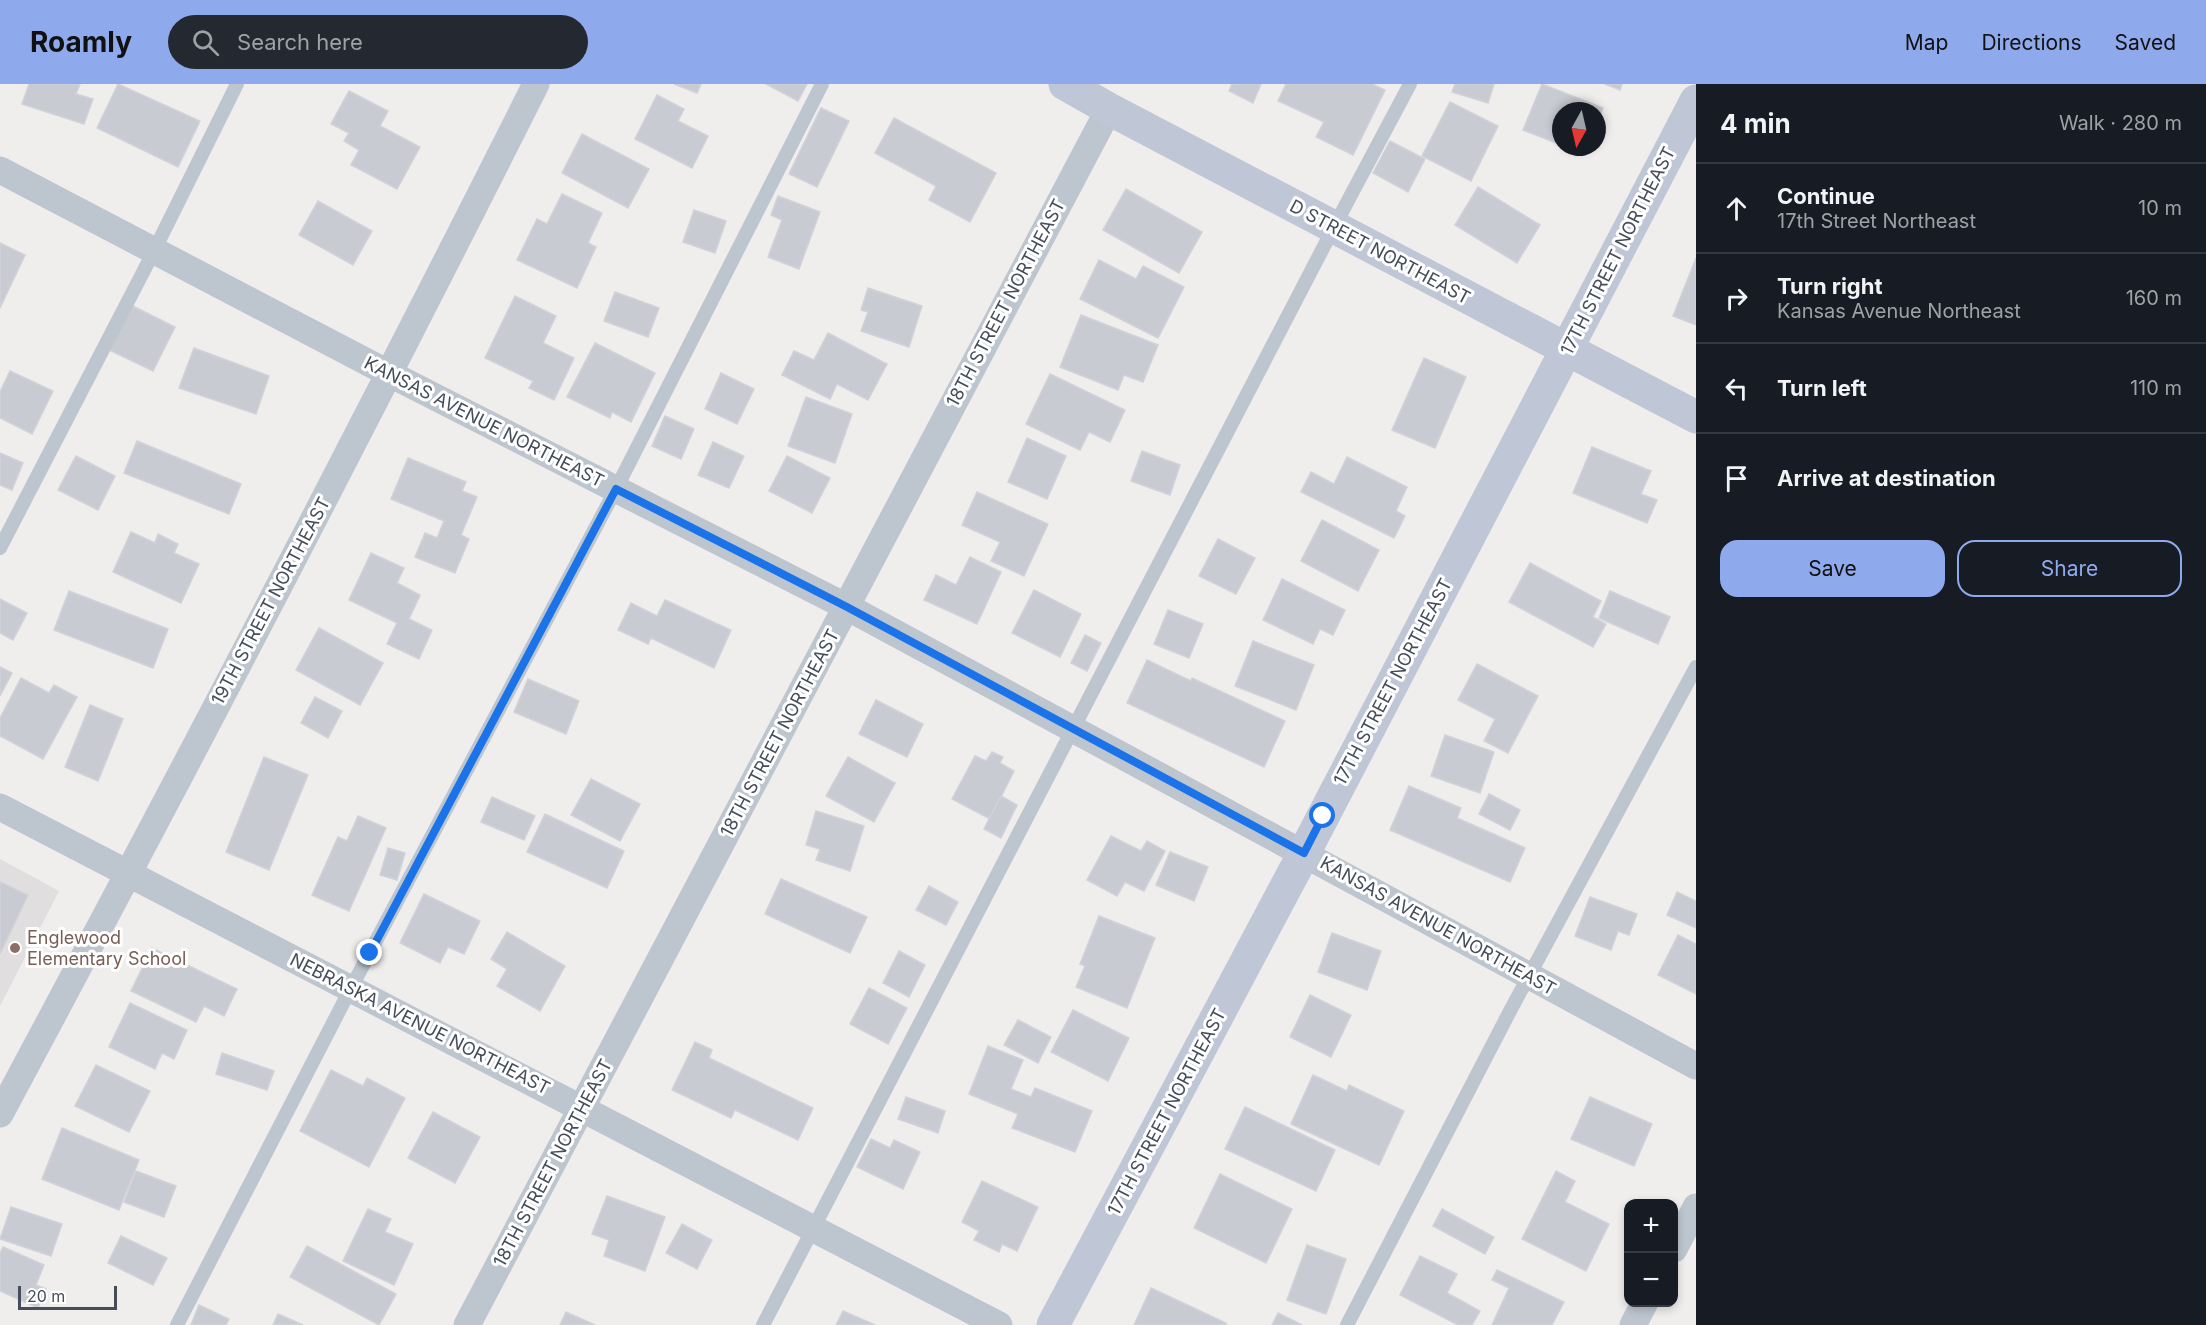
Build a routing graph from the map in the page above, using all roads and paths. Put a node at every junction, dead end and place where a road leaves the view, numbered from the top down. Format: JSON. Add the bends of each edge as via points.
{"nodes":[{"id":1,"x":237,"y":84,"type":"edge"},
{"id":2,"x":536,"y":84,"type":"edge"},
{"id":3,"x":822,"y":84,"type":"edge"},
{"id":4,"x":1065,"y":84,"type":"edge"},
{"id":5,"x":1410,"y":84,"type":"edge"},
{"id":6,"x":1696,"y":101,"type":"edge"},
{"id":7,"x":1109,"y":109,"type":"junction"},
{"id":8,"x":0,"y":170,"type":"edge"},
{"id":9,"x":1334,"y":227,"type":"junction"},
{"id":10,"x":154,"y":251,"type":"junction"},
{"id":11,"x":1567,"y":349,"type":"junction"},
{"id":12,"x":390,"y":374,"type":"junction"},
{"id":13,"x":1696,"y":417,"type":"edge"},
{"id":14,"x":616,"y":489,"type":"junction"},
{"id":15,"x":0,"y":548,"type":"edge"},
{"id":16,"x":847,"y":607,"type":"junction"},
{"id":17,"x":1696,"y":667,"type":"edge"},
{"id":18,"x":1073,"y":730,"type":"junction"},
{"id":19,"x":0,"y":807,"type":"edge"},
{"id":20,"x":1304,"y":853,"type":"junction"},
{"id":21,"x":129,"y":874,"type":"junction"},
{"id":22,"x":1529,"y":976,"type":"junction"},
{"id":23,"x":351,"y":988,"type":"junction"},
{"id":24,"x":1696,"y":1066,"type":"edge"},
{"id":25,"x":582,"y":1107,"type":"junction"},
{"id":26,"x":0,"y":1114,"type":"edge"},
{"id":27,"x":1696,"y":1207,"type":"edge"},
{"id":28,"x":814,"y":1229,"type":"junction"},
{"id":29,"x":1678,"y":1241,"type":"edge"},
{"id":30,"x":1642,"y":1307,"type":"edge"},
{"id":31,"x":177,"y":1325,"type":"edge"},
{"id":32,"x":467,"y":1325,"type":"edge"},
{"id":33,"x":763,"y":1325,"type":"edge"},
{"id":34,"x":999,"y":1325,"type":"edge"},
{"id":35,"x":1053,"y":1325,"type":"edge"},
{"id":36,"x":1347,"y":1325,"type":"edge"},
{"id":37,"x":1633,"y":1325,"type":"edge"}],
"edges":[{"from":1,"to":10,"type":"lane"},
{"from":2,"to":12,"type":"street","name":"19TH STREET NORTHEAST"},
{"from":3,"to":14,"type":"lane"},
{"from":4,"to":7,"type":"main road","name":"D STREET NORTHEAST"},
{"from":5,"to":9,"type":"lane"},
{"from":6,"to":11,"type":"main road","name":"17TH STREET NORTHEAST"},
{"from":7,"to":9,"type":"main road","name":"D STREET NORTHEAST"},
{"from":7,"to":16,"type":"street","name":"18TH STREET NORTHEAST"},
{"from":8,"to":10,"type":"street","name":"KANSAS AVENUE NORTHEAST"},
{"from":9,"to":11,"type":"main road","name":"D STREET NORTHEAST"},
{"from":9,"to":18,"type":"lane"},
{"from":10,"to":12,"type":"street","name":"KANSAS AVENUE NORTHEAST"},
{"from":10,"to":15,"type":"lane"},
{"from":11,"to":13,"type":"main road","name":"D STREET NORTHEAST"},
{"from":11,"to":20,"type":"main road","name":"17TH STREET NORTHEAST"},
{"from":12,"to":14,"type":"street","name":"KANSAS AVENUE NORTHEAST"},
{"from":12,"to":21,"type":"street","name":"19TH STREET NORTHEAST"},
{"from":14,"to":16,"type":"street","name":"KANSAS AVENUE NORTHEAST"},
{"from":14,"to":23,"type":"lane"},
{"from":16,"to":18,"type":"street","name":"KANSAS AVENUE NORTHEAST"},
{"from":16,"to":25,"type":"street","name":"18TH STREET NORTHEAST"},
{"from":17,"to":22,"type":"lane"},
{"from":18,"to":20,"type":"street","name":"KANSAS AVENUE NORTHEAST"},
{"from":18,"to":28,"type":"lane"},
{"from":19,"to":21,"type":"street","name":"NEBRASKA AVENUE NORTHEAST"},
{"from":20,"to":22,"type":"street","name":"KANSAS AVENUE NORTHEAST"},
{"from":20,"to":35,"type":"main road","name":"17TH STREET NORTHEAST"},
{"from":21,"to":23,"type":"street","name":"NEBRASKA AVENUE NORTHEAST"},
{"from":21,"to":26,"type":"street","name":"19TH STREET NORTHEAST"},
{"from":22,"to":24,"type":"street","name":"KANSAS AVENUE NORTHEAST"},
{"from":22,"to":36,"type":"lane"},
{"from":23,"to":25,"type":"street","name":"NEBRASKA AVENUE NORTHEAST"},
{"from":23,"to":31,"type":"lane"},
{"from":25,"to":28,"type":"street","name":"NEBRASKA AVENUE NORTHEAST"},
{"from":25,"to":32,"type":"street","name":"18TH STREET NORTHEAST"},
{"from":27,"to":29,"type":"street"},
{"from":28,"to":33,"type":"lane"},
{"from":28,"to":34,"type":"street","name":"NEBRASKA AVENUE NORTHEAST"},
{"from":30,"to":37,"type":"street"}]}
